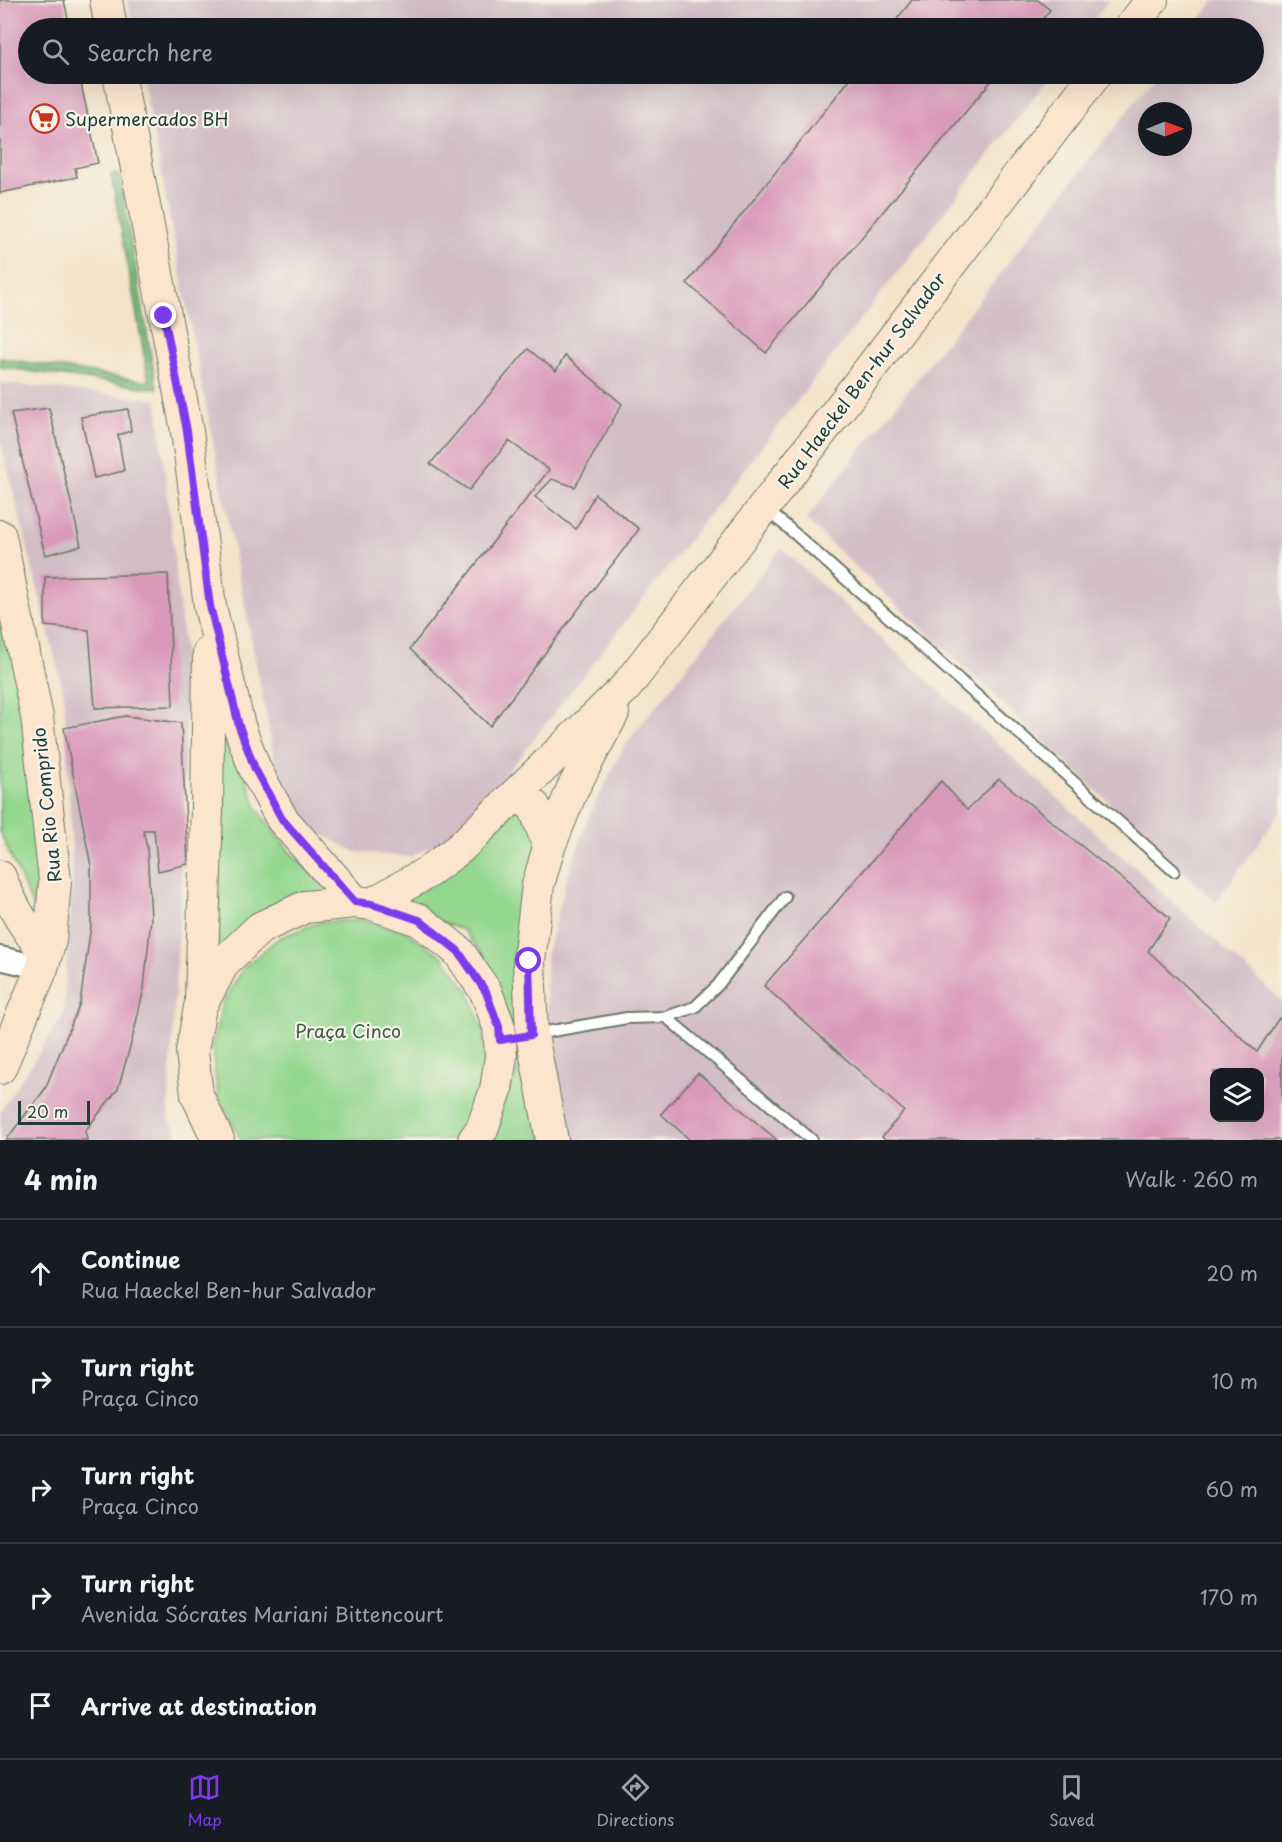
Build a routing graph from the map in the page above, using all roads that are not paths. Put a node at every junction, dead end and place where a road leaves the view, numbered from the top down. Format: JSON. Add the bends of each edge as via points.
{"nodes":[{"id":1,"x":105,"y":0,"type":"edge"},
{"id":2,"x":1152,"y":0,"type":"edge"},
{"id":3,"x":109,"y":18,"type":"edge"},
{"id":4,"x":1138,"y":18,"type":"edge"},
{"id":5,"x":121,"y":84,"type":"edge"},
{"id":6,"x":1088,"y":84,"type":"edge"},
{"id":7,"x":763,"y":508,"type":"junction"},
{"id":8,"x":0,"y":536,"type":"edge"},
{"id":9,"x":210,"y":606,"type":"junction"},
{"id":10,"x":626,"y":687,"type":"junction"},
{"id":11,"x":515,"y":795,"type":"junction"},
{"id":12,"x":549,"y":847,"type":"junction"},
{"id":13,"x":1174,"y":871,"type":"dead end"},
{"id":14,"x":0,"y":877,"type":"edge"},
{"id":15,"x":785,"y":897,"type":"dead end"},
{"id":16,"x":363,"y":903,"type":"junction"},
{"id":17,"x":0,"y":958,"type":"edge"},
{"id":18,"x":44,"y":961,"type":"junction"},
{"id":19,"x":200,"y":1007,"type":"junction"},
{"id":20,"x":666,"y":1017,"type":"junction"},
{"id":21,"x":531,"y":1035,"type":"junction"},
{"id":22,"x":500,"y":1040,"type":"junction"},
{"id":23,"x":0,"y":1068,"type":"edge"},
{"id":24,"x":218,"y":1140,"type":"edge"},
{"id":25,"x":474,"y":1140,"type":"edge"},
{"id":26,"x":552,"y":1140,"type":"edge"},
{"id":27,"x":812,"y":1140,"type":"edge"}],
"edges":[{"from":1,"to":3,"type":"street"},
{"from":2,"to":4,"type":"street"},
{"from":5,"to":9,"type":"street","via":[[187,431]]},
{"from":6,"to":7,"type":"street","name":"Rua Haeckel Ben-hur Salvador"},
{"from":7,"to":10,"type":"street","name":"Rua Haeckel Ben-hur Salvador"},
{"from":7,"to":13,"type":"lane"},
{"from":8,"to":18,"type":"street","name":"Rua Rio Comprido","via":[[37,717],[55,881],[50,941]]},
{"from":9,"to":16,"type":"street","via":[[239,726],[255,769],[282,819]]},
{"from":9,"to":19,"type":"street"},
{"from":10,"to":11,"type":"street","name":"Rua Haeckel Ben-hur Salvador"},
{"from":10,"to":12,"type":"street","name":"Rua Haeckel Ben-hur Salvador","via":[[572,790]]},
{"from":11,"to":12,"type":"street","via":[[534,806]]},
{"from":11,"to":16,"type":"street","name":"Rua Haeckel Ben-hur Salvador","via":[[432,869]]},
{"from":12,"to":21,"type":"street","name":"Rua Haeckel Ben-hur Salvador","via":[[538,885],[529,961]]},
{"from":14,"to":18,"type":"street"},
{"from":15,"to":20,"type":"lane","via":[[718,985],[695,1006]]},
{"from":16,"to":19,"type":"street","via":[[305,907],[260,928],[224,962]]},
{"from":16,"to":22,"type":"street","via":[[419,920],[458,951],[486,992]]},
{"from":17,"to":18,"type":"street"},
{"from":18,"to":23,"type":"street","name":"Rua Rio Comprido","via":[[14,1019]]},
{"from":19,"to":24,"type":"street","via":[[192,1051],[197,1095]]},
{"from":20,"to":21,"type":"lane","via":[[627,1018]]},
{"from":20,"to":27,"type":"lane"},
{"from":21,"to":22,"type":"street"},
{"from":21,"to":26,"type":"street","name":"Rua Haeckel Ben-hur Salvador"},
{"from":22,"to":25,"type":"street","via":[[496,1090]]}]}
